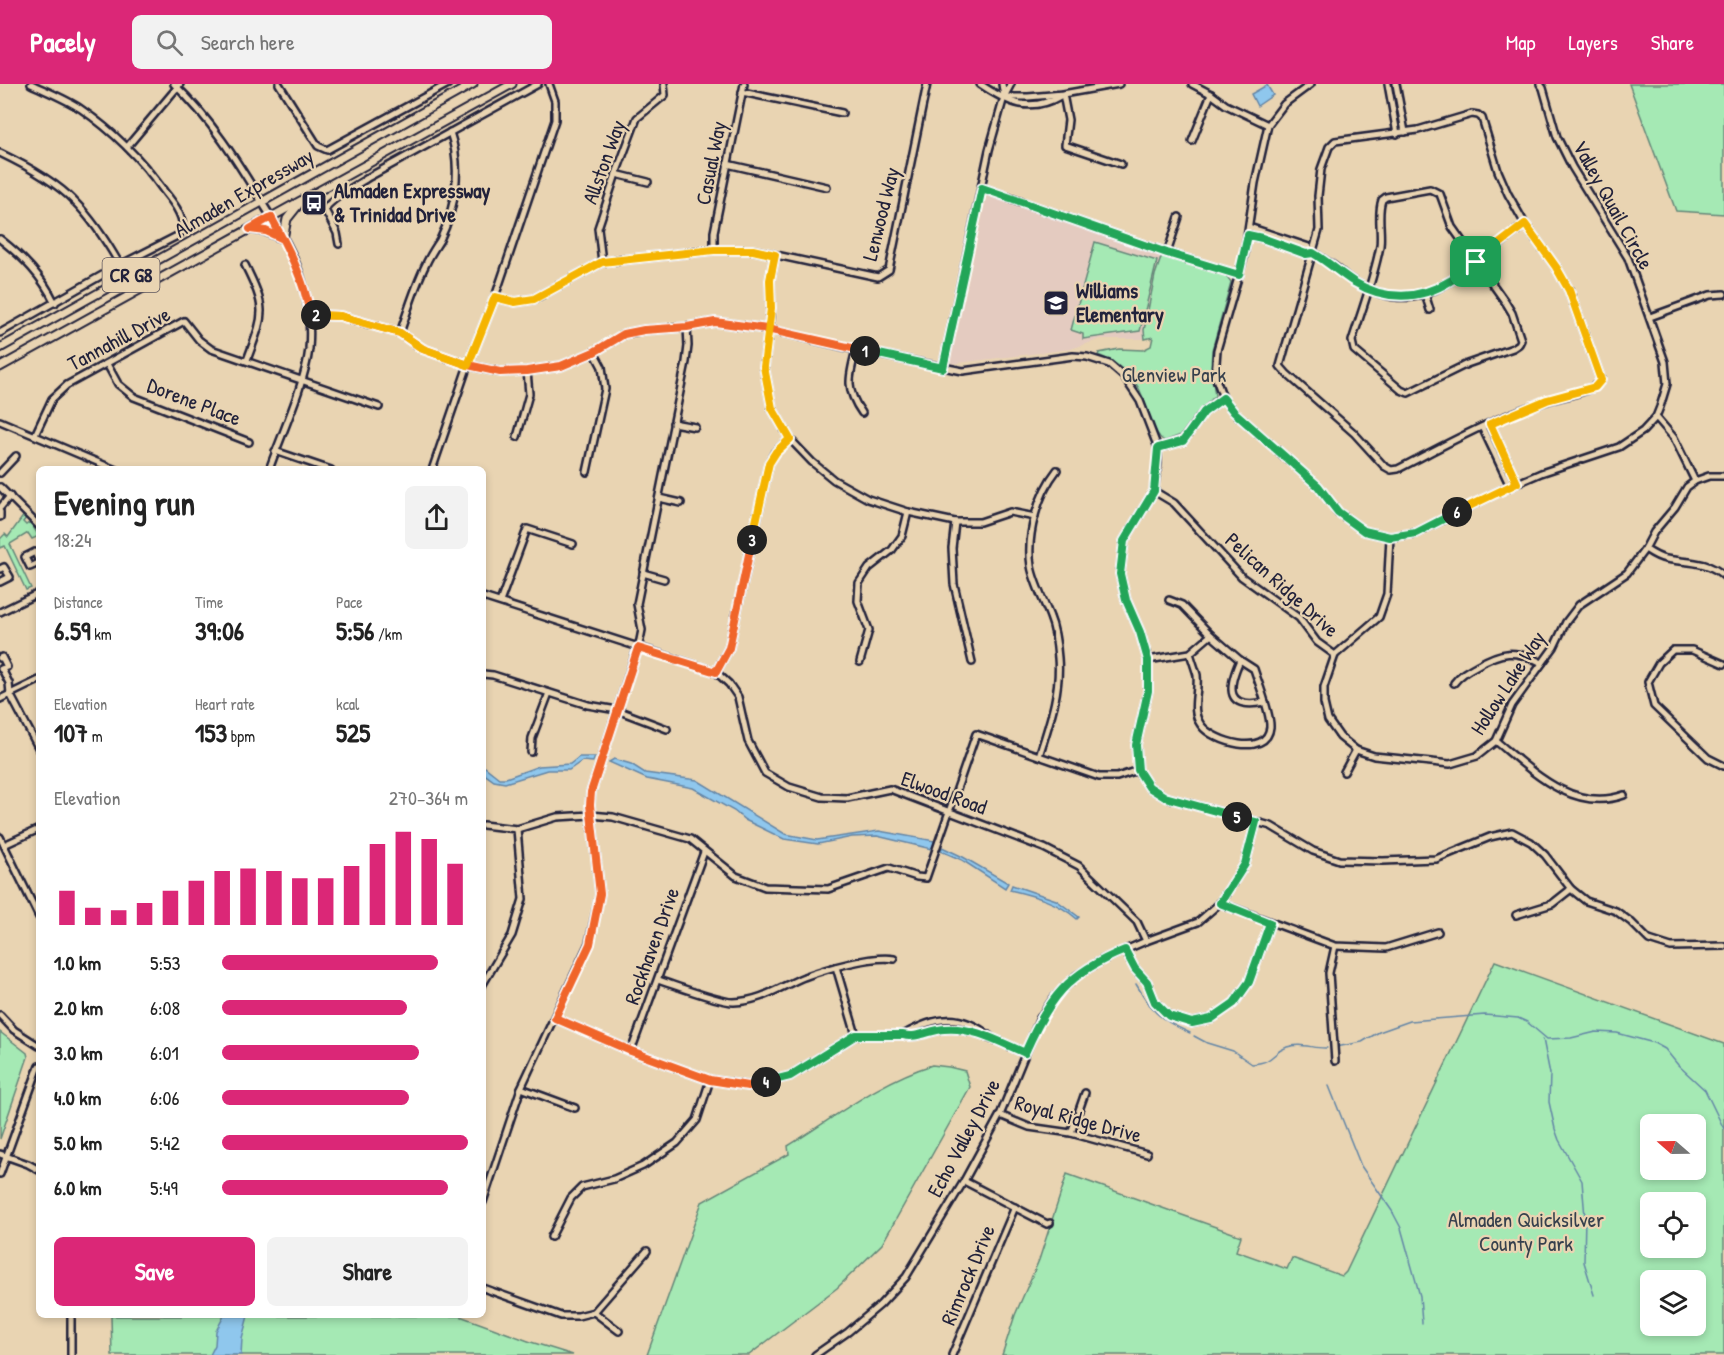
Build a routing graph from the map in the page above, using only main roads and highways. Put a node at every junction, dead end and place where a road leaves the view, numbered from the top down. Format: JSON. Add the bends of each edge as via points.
{"nodes":[{"id":1,"x":473,"y":84,"type":"edge"},
{"id":2,"x":512,"y":84,"type":"edge"},
{"id":3,"x":303,"y":200,"type":"junction"},
{"id":4,"x":250,"y":229,"type":"junction"},
{"id":5,"x":0,"y":348,"type":"edge"},
{"id":6,"x":0,"y":367,"type":"edge"}],
"edges":[{"from":1,"to":5,"type":"main road","name":"Almaden Expressway","number":"CR G8"},
{"from":2,"to":3,"type":"main road","name":"Almaden Expressway","number":"CR G8"},
{"from":3,"to":4,"type":"main road","name":"Almaden Expressway","number":"CR G8"},
{"from":3,"to":4,"type":"main road","via":[[288,216],[283,239]]},
{"from":4,"to":6,"type":"main road","name":"Almaden Expressway","number":"CR G8"}]}
